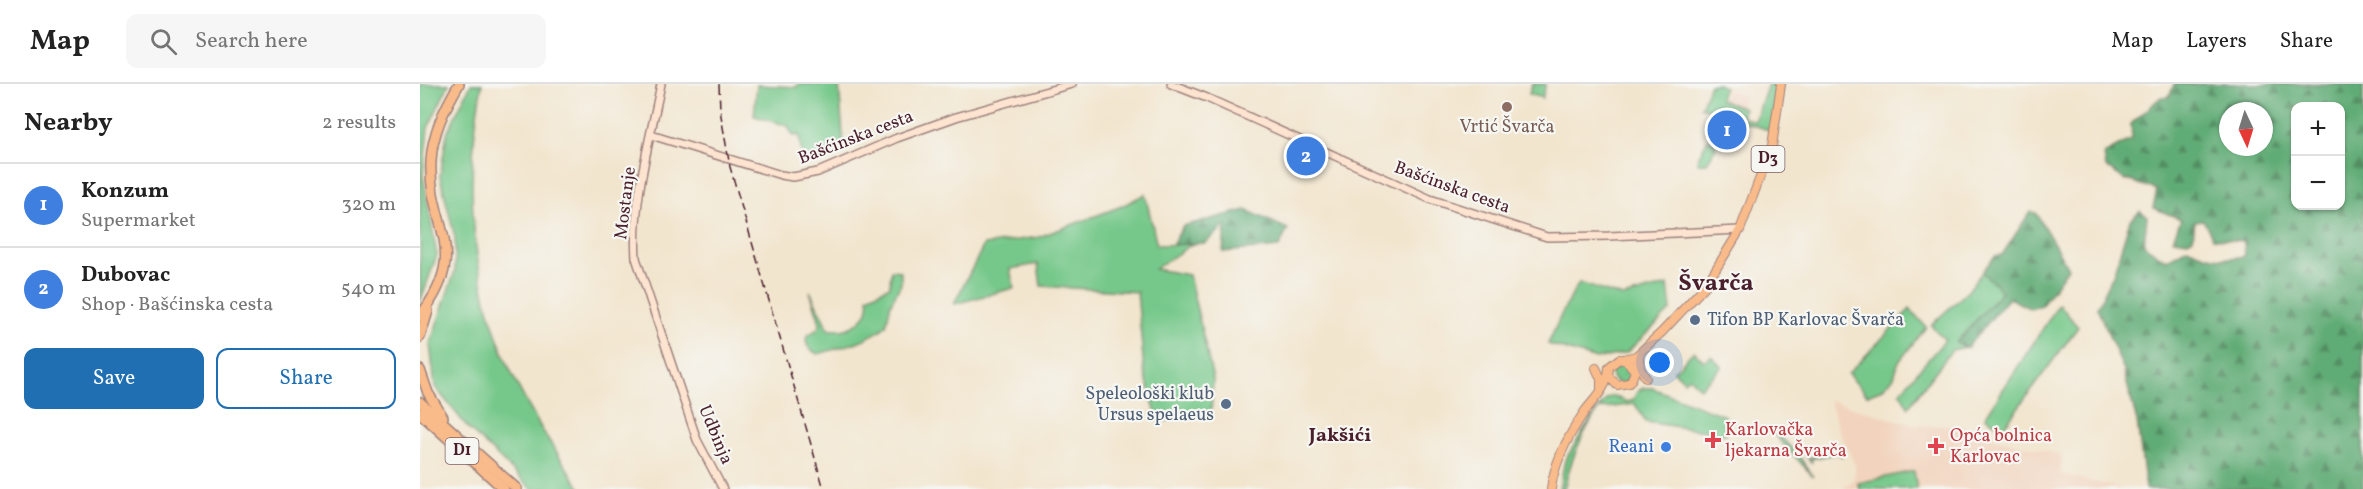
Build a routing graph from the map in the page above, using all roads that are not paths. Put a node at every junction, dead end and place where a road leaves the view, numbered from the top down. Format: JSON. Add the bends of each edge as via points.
{"nodes":[{"id":1,"x":459,"y":84,"type":"edge"},
{"id":2,"x":661,"y":84,"type":"edge"},
{"id":3,"x":1072,"y":84,"type":"edge"},
{"id":4,"x":1171,"y":84,"type":"edge"},
{"id":5,"x":1782,"y":84,"type":"edge"},
{"id":6,"x":651,"y":135,"type":"junction"},
{"id":7,"x":1740,"y":230,"type":"junction"},
{"id":8,"x":1719,"y":231,"type":"junction"},
{"id":9,"x":1730,"y":248,"type":"junction"},
{"id":10,"x":431,"y":301,"type":"junction"},
{"id":11,"x":420,"y":316,"type":"edge"},
{"id":12,"x":420,"y":337,"type":"edge"},
{"id":13,"x":1640,"y":354,"type":"junction"},
{"id":14,"x":1623,"y":359,"type":"junction"},
{"id":15,"x":1596,"y":368,"type":"dead end"},
{"id":16,"x":420,"y":370,"type":"edge"},
{"id":17,"x":1634,"y":370,"type":"junction"},
{"id":18,"x":1608,"y":376,"type":"junction"},
{"id":19,"x":1646,"y":378,"type":"dead end"},
{"id":20,"x":1621,"y":386,"type":"junction"},
{"id":21,"x":682,"y":392,"type":"joint"},
{"id":22,"x":1601,"y":392,"type":"junction"},
{"id":23,"x":420,"y":402,"type":"edge"},
{"id":24,"x":420,"y":413,"type":"edge"},
{"id":25,"x":453,"y":431,"type":"junction"},
{"id":26,"x":504,"y":489,"type":"edge"},
{"id":27,"x":517,"y":489,"type":"edge"},
{"id":28,"x":723,"y":489,"type":"edge"},
{"id":29,"x":1551,"y":489,"type":"edge"}],
"edges":[{"from":1,"to":10,"type":"highway","via":[[439,123],[430,160],[446,255],[440,284]]},
{"from":2,"to":6,"type":"street","name":"Mostanje"},
{"from":3,"to":6,"type":"street","name":"Bašćinska cesta","via":[[956,117],[818,172],[793,177]]},
{"from":4,"to":8,"type":"street","name":"Bašćinska cesta","via":[[1430,199],[1547,237]]},
{"from":5,"to":7,"type":"main road","number":"D3","via":[[1772,146]]},
{"from":6,"to":21,"type":"street","name":"Mostanje","via":[[634,238],[636,258]]},
{"from":7,"to":8,"type":"street","name":"Bašćinska cesta"},
{"from":7,"to":9,"type":"main road","number":"D3"},
{"from":8,"to":9,"type":"street"},
{"from":9,"to":13,"type":"main road","number":"D3","via":[[1706,285]]},
{"from":10,"to":11,"type":"highway"},
{"from":10,"to":12,"type":"highway"},
{"from":13,"to":14,"type":"main road","number":"D3"},
{"from":13,"to":17,"type":"main road","number":"D3"},
{"from":13,"to":19,"type":"main road","via":[[1640,368]]},
{"from":14,"to":17,"type":"main road"},
{"from":14,"to":18,"type":"main road","number":"D3","via":[[1611,363]]},
{"from":15,"to":22,"type":"main road"},
{"from":16,"to":25,"type":"highway","via":[[433,404]]},
{"from":17,"to":20,"type":"main road","number":"D3","via":[[1632,380]]},
{"from":18,"to":20,"type":"main road"},
{"from":18,"to":22,"type":"main road","number":"D3"},
{"from":20,"to":22,"type":"main road","number":"D3"},
{"from":21,"to":28,"type":"street","name":"Udbinja","via":[[697,440]]},
{"from":22,"to":29,"type":"main road","number":"D3","via":[[1578,421]]},
{"from":23,"to":25,"type":"highway","number":"D1"},
{"from":24,"to":26,"type":"highway","number":"D1"},
{"from":25,"to":27,"type":"highway","number":"D1"}]}
